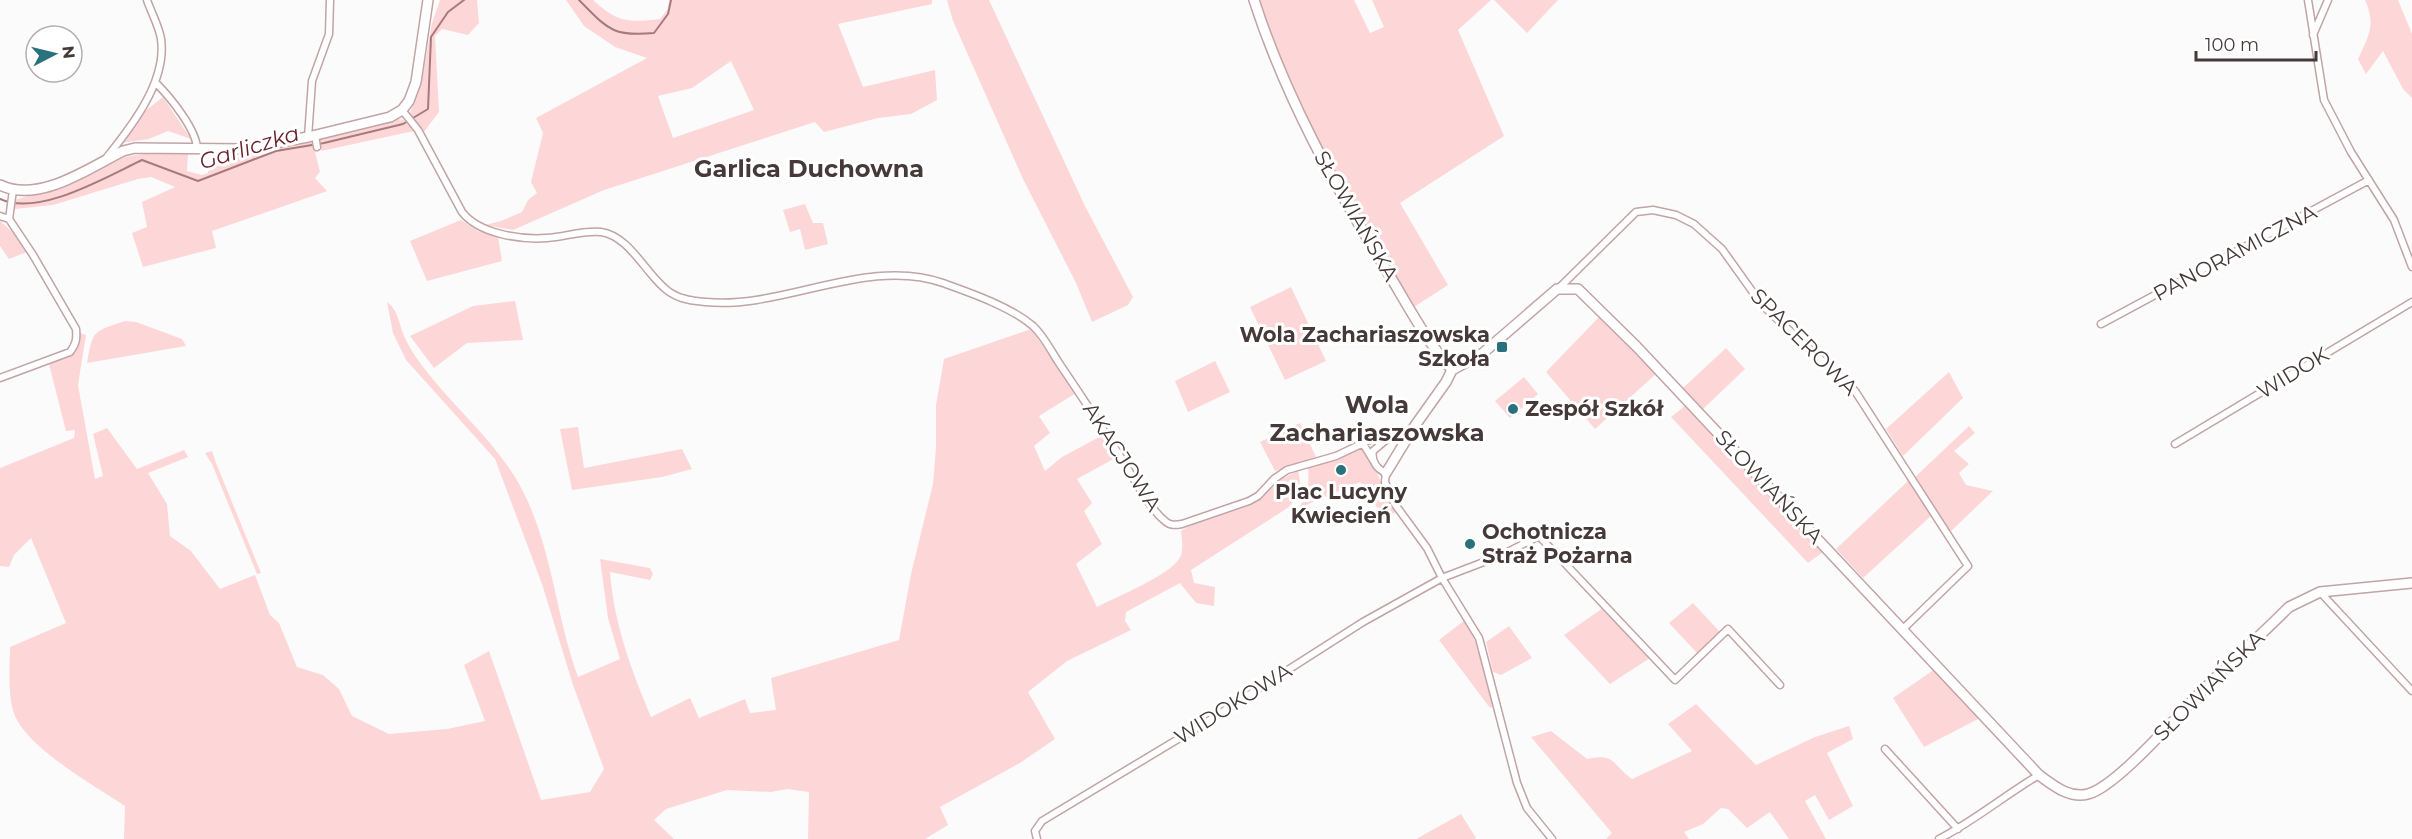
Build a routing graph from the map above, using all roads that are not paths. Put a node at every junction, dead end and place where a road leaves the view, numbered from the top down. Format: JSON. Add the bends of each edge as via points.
{"nodes":[{"id":1,"x":147,"y":0,"type":"edge"},
{"id":2,"x":330,"y":0,"type":"edge"},
{"id":3,"x":428,"y":0,"type":"edge"},
{"id":4,"x":1254,"y":0,"type":"edge"},
{"id":5,"x":2308,"y":0,"type":"edge"},
{"id":6,"x":2328,"y":0,"type":"edge"},
{"id":7,"x":2313,"y":36,"type":"junction"},
{"id":8,"x":156,"y":83,"type":"junction"},
{"id":9,"x":408,"y":116,"type":"junction"},
{"id":10,"x":313,"y":137,"type":"junction"},
{"id":11,"x":317,"y":147,"type":"dead end"},
{"id":12,"x":197,"y":148,"type":"junction"},
{"id":13,"x":104,"y":160,"type":"junction"},
{"id":14,"x":2369,"y":180,"type":"junction"},
{"id":15,"x":0,"y":185,"type":"edge"},
{"id":16,"x":12,"y":194,"type":"junction"},
{"id":17,"x":9,"y":215,"type":"junction"},
{"id":18,"x":0,"y":216,"type":"edge"},
{"id":19,"x":2408,"y":245,"type":"edge"},
{"id":20,"x":2412,"y":267,"type":"edge"},
{"id":21,"x":1557,"y":289,"type":"junction"},
{"id":22,"x":2412,"y":302,"type":"edge"},
{"id":23,"x":2101,"y":324,"type":"dead end"},
{"id":24,"x":1452,"y":370,"type":"junction"},
{"id":25,"x":0,"y":378,"type":"edge"},
{"id":26,"x":1388,"y":438,"type":"junction"},
{"id":27,"x":1406,"y":438,"type":"junction"},
{"id":28,"x":1362,"y":442,"type":"junction"},
{"id":29,"x":2175,"y":444,"type":"dead end"},
{"id":30,"x":1373,"y":460,"type":"junction"},
{"id":31,"x":1386,"y":473,"type":"junction"},
{"id":32,"x":1442,"y":579,"type":"junction"},
{"id":33,"x":2412,"y":583,"type":"edge"},
{"id":34,"x":2320,"y":592,"type":"junction"},
{"id":35,"x":1903,"y":630,"type":"junction"},
{"id":36,"x":1780,"y":685,"type":"dead end"},
{"id":37,"x":2412,"y":691,"type":"edge"},
{"id":38,"x":1885,"y":748,"type":"dead end"},
{"id":39,"x":2039,"y":775,"type":"junction"},
{"id":40,"x":1958,"y":829,"type":"junction"},
{"id":41,"x":1037,"y":839,"type":"edge"},
{"id":42,"x":1552,"y":839,"type":"edge"},
{"id":43,"x":1939,"y":839,"type":"edge"}],
"edges":[{"from":1,"to":8,"type":"street","via":[[161,38]]},
{"from":2,"to":10,"type":"street","via":[[329,34],[312,81]]},
{"from":3,"to":9,"type":"street"},
{"from":4,"to":24,"type":"street","name":"SŁOWIAŃSKA","via":[[1281,74],[1332,177],[1408,306]]},
{"from":5,"to":7,"type":"street"},
{"from":6,"to":7,"type":"street"},
{"from":7,"to":14,"type":"street","via":[[2324,100]]},
{"from":8,"to":12,"type":"street","via":[[196,138]]},
{"from":8,"to":13,"type":"street"},
{"from":9,"to":10,"type":"street"},
{"from":9,"to":28,"type":"street","name":"AKACJOWA","via":[[462,213],[472,221],[494,231],[531,238],[606,233],[635,255],[664,288],[682,298],[739,303],[822,285],[899,277],[940,282],[1005,309],[1035,328],[1138,485],[1162,519],[1170,524],[1182,524],[1249,501],[1287,470],[1336,456]]},
{"from":10,"to":11,"type":"street"},
{"from":10,"to":12,"type":"street","via":[[243,150]]},
{"from":12,"to":13,"type":"street","via":[[135,148]]},
{"from":13,"to":16,"type":"street","via":[[46,187]]},
{"from":14,"to":19,"type":"street"},
{"from":14,"to":23,"type":"street","name":"PANORAMICZNA"},
{"from":15,"to":16,"type":"street"},
{"from":16,"to":17,"type":"street"},
{"from":17,"to":18,"type":"street"},
{"from":17,"to":25,"type":"street","via":[[76,329],[77,338],[70,352]]},
{"from":19,"to":20,"type":"street"},
{"from":21,"to":24,"type":"street","via":[[1483,353]]},
{"from":21,"to":35,"type":"street","name":"SŁOWIAŃSKA","via":[[1578,289],[1637,347]]},
{"from":21,"to":35,"type":"street","name":"SPACEROWA","via":[[1636,212],[1676,214],[1722,249],[1762,305],[1856,391],[1968,566]]},
{"from":22,"to":29,"type":"street","name":"WIDOK"},
{"from":24,"to":27,"type":"street"},
{"from":26,"to":27,"type":"street","name":"AKACJOWA"},
{"from":26,"to":28,"type":"street","name":"AKACJOWA"},
{"from":26,"to":30,"type":"street","via":[[1373,451]]},
{"from":27,"to":31,"type":"street"},
{"from":28,"to":30,"type":"street"},
{"from":30,"to":31,"type":"street"},
{"from":31,"to":32,"type":"street","via":[[1385,482],[1394,503],[1427,548]]},
{"from":32,"to":36,"type":"street","name":"WIDOKOWA","via":[[1539,536],[1675,680],[1728,630]]},
{"from":32,"to":41,"type":"street","name":"WIDOKOWA","via":[[1363,621],[1042,821],[1035,831]]},
{"from":32,"to":42,"type":"street","via":[[1479,638],[1511,764],[1527,808]]},
{"from":33,"to":34,"type":"street","name":"SŁOWIAŃSKA"},
{"from":34,"to":37,"type":"street"},
{"from":34,"to":39,"type":"street","name":"SŁOWIAŃSKA","via":[[2289,607],[2136,759],[2096,792],[2074,794]]},
{"from":35,"to":39,"type":"street","name":"SŁOWIAŃSKA"},
{"from":38,"to":40,"type":"street"},
{"from":39,"to":40,"type":"street"},
{"from":40,"to":43,"type":"street"}]}
